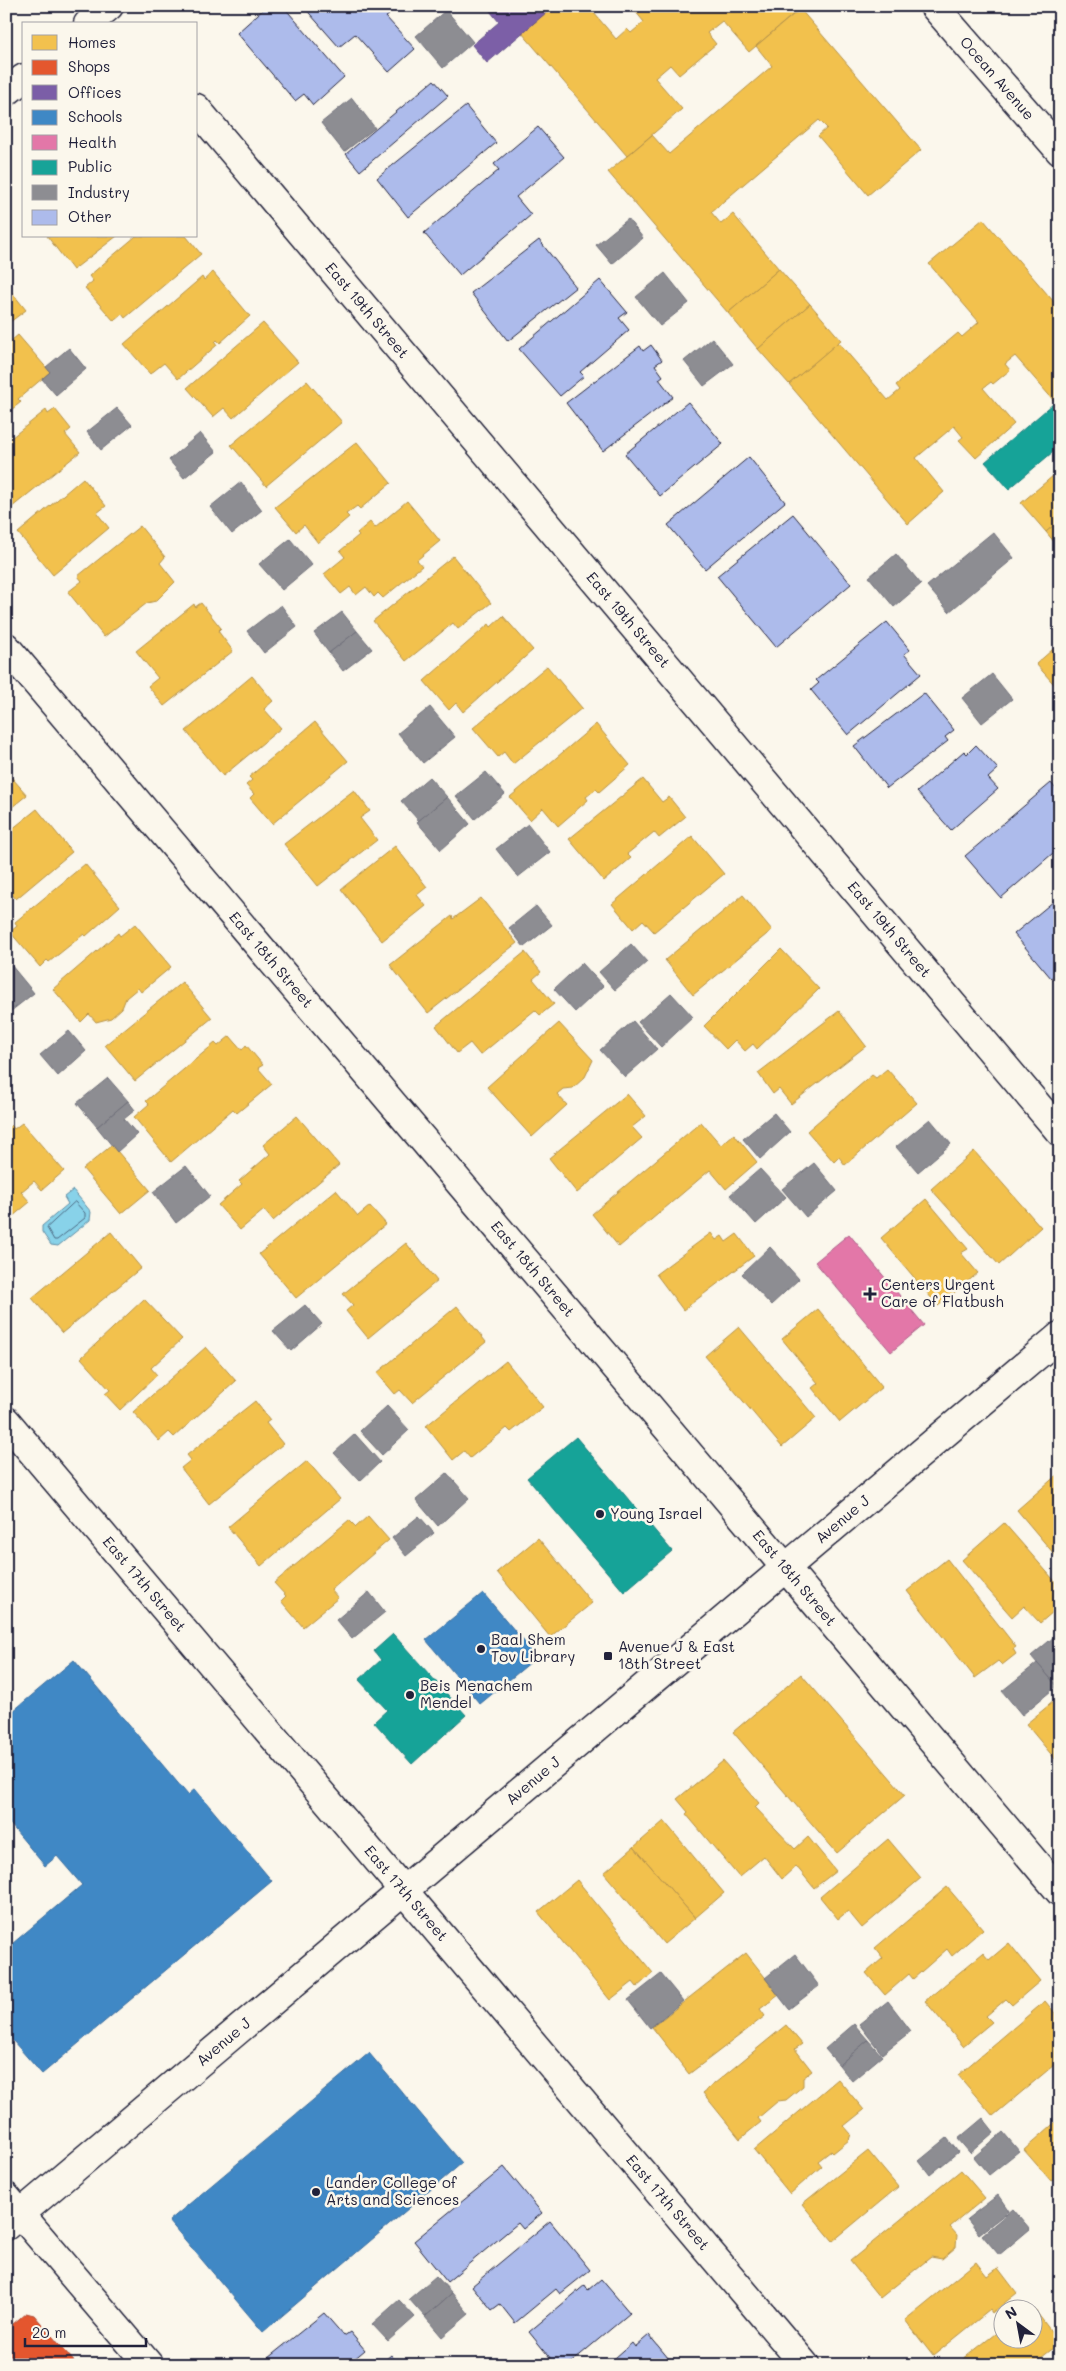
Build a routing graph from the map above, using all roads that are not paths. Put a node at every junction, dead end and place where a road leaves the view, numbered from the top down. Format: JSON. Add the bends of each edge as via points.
{"nodes":[{"id":1,"x":109,"y":6,"type":"edge"},
{"id":2,"x":934,"y":6,"type":"edge"},
{"id":3,"x":90,"y":22,"type":"edge"},
{"id":4,"x":122,"y":22,"type":"edge"},
{"id":5,"x":22,"y":80,"type":"edge"},
{"id":6,"x":6,"y":92,"type":"edge"},
{"id":7,"x":198,"y":110,"type":"edge"},
{"id":8,"x":1060,"y":151,"type":"edge"},
{"id":9,"x":6,"y":647,"type":"edge"},
{"id":10,"x":1060,"y":1132,"type":"edge"},
{"id":11,"x":1060,"y":1336,"type":"edge"},
{"id":12,"x":6,"y":1422,"type":"edge"},
{"id":13,"x":786,"y":1568,"type":"junction"},
{"id":14,"x":404,"y":1891,"type":"junction"},
{"id":15,"x":1060,"y":1892,"type":"edge"},
{"id":16,"x":11,"y":2212,"type":"edge"},
{"id":17,"x":149,"y":2365,"type":"edge"},
{"id":18,"x":805,"y":2365,"type":"edge"}],
"edges":[{"from":1,"to":3,"type":"street"},
{"from":1,"to":4,"type":"street"},
{"from":2,"to":8,"type":"street","name":"Ocean Avenue"},
{"from":5,"to":6,"type":"street"},
{"from":7,"to":10,"type":"street","name":"East 19th Street"},
{"from":9,"to":13,"type":"street","name":"East 18th Street"},
{"from":11,"to":13,"type":"street","name":"Avenue J"},
{"from":12,"to":14,"type":"street","name":"East 17th Street"},
{"from":13,"to":14,"type":"street","name":"Avenue J"},
{"from":13,"to":15,"type":"street","name":"East 18th Street"},
{"from":14,"to":16,"type":"street","name":"Avenue J"},
{"from":14,"to":18,"type":"street","name":"East 17th Street"},
{"from":16,"to":17,"type":"street"}]}
